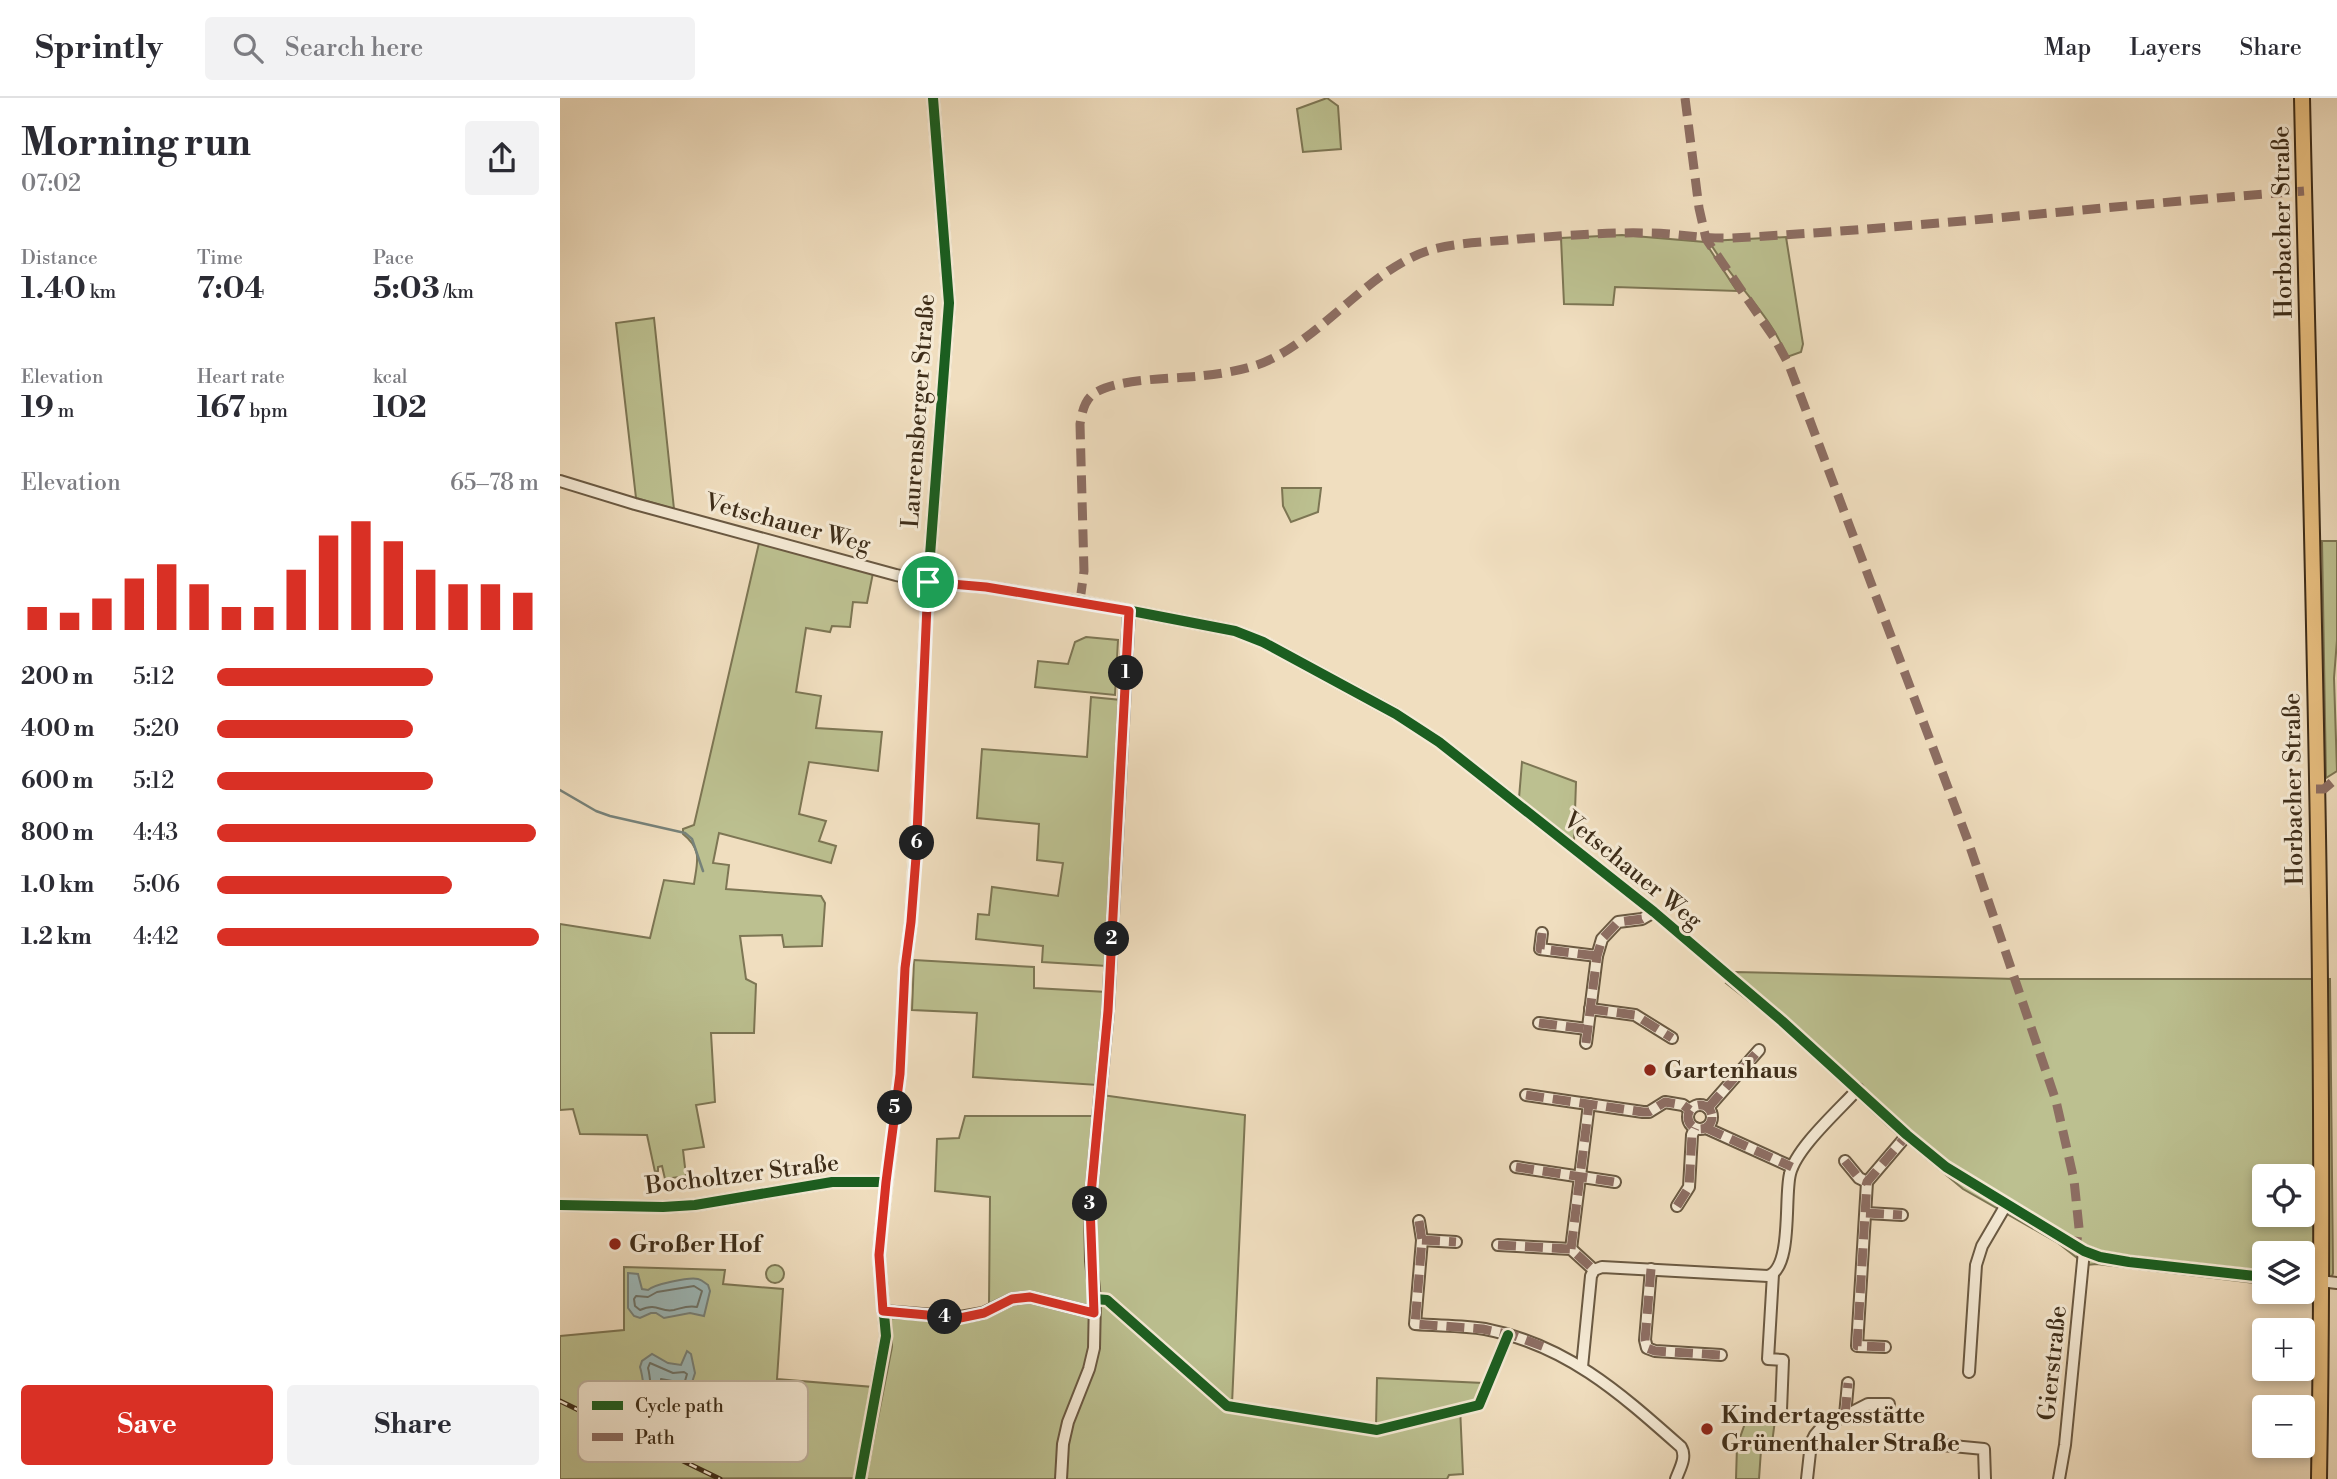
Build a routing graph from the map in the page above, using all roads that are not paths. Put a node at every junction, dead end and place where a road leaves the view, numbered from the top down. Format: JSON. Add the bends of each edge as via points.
{"nodes":[{"id":1,"x":933,"y":98,"type":"edge"},
{"id":2,"x":2302,"y":98,"type":"edge"},
{"id":3,"x":560,"y":481,"type":"edge"},
{"id":4,"x":928,"y":582,"type":"junction"},
{"id":5,"x":1129,"y":611,"type":"junction"},
{"id":6,"x":1654,"y":912,"type":"junction"},
{"id":7,"x":1542,"y":933,"type":"dead end"},
{"id":8,"x":1597,"y":956,"type":"junction"},
{"id":9,"x":1590,"y":1009,"type":"junction"},
{"id":10,"x":1539,"y":1023,"type":"dead end"},
{"id":11,"x":1587,"y":1029,"type":"junction"},
{"id":12,"x":1672,"y":1038,"type":"dead end"},
{"id":13,"x":1586,"y":1043,"type":"dead end"},
{"id":14,"x":1759,"y":1050,"type":"dead end"},
{"id":15,"x":1858,"y":1089,"type":"junction"},
{"id":16,"x":1526,"y":1095,"type":"dead end"},
{"id":17,"x":1589,"y":1104,"type":"junction"},
{"id":18,"x":1708,"y":1108,"type":"junction"},
{"id":19,"x":1690,"y":1110,"type":"junction"},
{"id":20,"x":1701,"y":1128,"type":"junction"},
{"id":21,"x":1907,"y":1135,"type":"junction"},
{"id":22,"x":1845,"y":1161,"type":"dead end"},
{"id":23,"x":1516,"y":1167,"type":"dead end"},
{"id":24,"x":1792,"y":1167,"type":"junction"},
{"id":25,"x":1579,"y":1177,"type":"junction"},
{"id":26,"x":886,"y":1182,"type":"junction"},
{"id":27,"x":1615,"y":1182,"type":"dead end"},
{"id":28,"x":1867,"y":1182,"type":"junction"},
{"id":29,"x":560,"y":1205,"type":"edge"},
{"id":30,"x":2006,"y":1205,"type":"junction"},
{"id":31,"x":1677,"y":1206,"type":"dead end"},
{"id":32,"x":1866,"y":1213,"type":"junction"},
{"id":33,"x":1902,"y":1215,"type":"dead end"},
{"id":34,"x":1419,"y":1221,"type":"dead end"},
{"id":35,"x":1422,"y":1240,"type":"junction"},
{"id":36,"x":1456,"y":1242,"type":"dead end"},
{"id":37,"x":1498,"y":1245,"type":"dead end"},
{"id":38,"x":1571,"y":1249,"type":"junction"},
{"id":39,"x":2084,"y":1251,"type":"junction"},
{"id":40,"x":1651,"y":1269,"type":"junction"},
{"id":41,"x":1594,"y":1270,"type":"junction"},
{"id":42,"x":1773,"y":1274,"type":"junction"},
{"id":43,"x":2252,"y":1276,"type":"edge"},
{"id":44,"x":2315,"y":1280,"type":"edge"},
{"id":45,"x":2321,"y":1280,"type":"junction"},
{"id":46,"x":2337,"y":1283,"type":"edge"},
{"id":47,"x":883,"y":1311,"type":"junction"},
{"id":48,"x":1094,"y":1313,"type":"junction"},
{"id":49,"x":1885,"y":1347,"type":"dead end"},
{"id":50,"x":1721,"y":1355,"type":"dead end"},
{"id":51,"x":1582,"y":1367,"type":"junction"},
{"id":52,"x":1969,"y":1372,"type":"dead end"},
{"id":53,"x":1848,"y":1382,"type":"dead end"},
{"id":54,"x":1889,"y":1404,"type":"dead end"},
{"id":55,"x":1781,"y":1410,"type":"dead end"},
{"id":56,"x":1845,"y":1415,"type":"junction"},
{"id":57,"x":1942,"y":1444,"type":"dead end"},
{"id":58,"x":860,"y":1479,"type":"edge"},
{"id":59,"x":1061,"y":1479,"type":"edge"},
{"id":60,"x":1676,"y":1479,"type":"edge"},
{"id":61,"x":1807,"y":1479,"type":"edge"},
{"id":62,"x":1985,"y":1479,"type":"edge"},
{"id":63,"x":2059,"y":1479,"type":"edge"},
{"id":64,"x":2319,"y":1479,"type":"edge"}],
"edges":[{"from":1,"to":4,"type":"street","name":"Laurensberger Straße","via":[[949,303]]},
{"from":2,"to":45,"type":"main road","name":"Horbacher Straße","via":[[2318,862]]},
{"from":3,"to":4,"type":"street","name":"Vetschauer Weg"},
{"from":4,"to":5,"type":"street","name":"Vetschauer Weg"},
{"from":4,"to":26,"type":"street","name":"Laurensberger Straße","via":[[916,857],[900,1074]]},
{"from":5,"to":6,"type":"street","name":"Vetschauer Weg","via":[[1245,634],[1396,714]]},
{"from":5,"to":48,"type":"street","via":[[1108,1011],[1090,1205]]},
{"from":6,"to":8,"type":"street","via":[[1642,919],[1618,922],[1602,939]]},
{"from":6,"to":15,"type":"street","name":"Vetschauer Weg"},
{"from":7,"to":8,"type":"street","via":[[1540,950]]},
{"from":8,"to":9,"type":"street"},
{"from":9,"to":11,"type":"street"},
{"from":9,"to":12,"type":"street","via":[[1635,1015]]},
{"from":10,"to":11,"type":"street"},
{"from":11,"to":13,"type":"street"},
{"from":14,"to":18,"type":"street"},
{"from":15,"to":21,"type":"street","name":"Vetschauer Weg"},
{"from":15,"to":24,"type":"street","via":[[1795,1158]]},
{"from":16,"to":17,"type":"street"},
{"from":17,"to":19,"type":"street","via":[[1649,1112],[1665,1102]]},
{"from":17,"to":25,"type":"street"},
{"from":18,"to":19,"type":"street","via":[[1699,1105]]},
{"from":18,"to":20,"type":"street","via":[[1712,1119]]},
{"from":19,"to":20,"type":"street","via":[[1688,1121]]},
{"from":20,"to":24,"type":"street"},
{"from":20,"to":31,"type":"street","via":[[1692,1135],[1689,1187]]},
{"from":21,"to":28,"type":"street"},
{"from":21,"to":30,"type":"street","name":"Vetschauer Weg","via":[[1946,1167]]},
{"from":22,"to":28,"type":"street"},
{"from":23,"to":25,"type":"street"},
{"from":24,"to":42,"type":"street","via":[[1782,1260]]},
{"from":25,"to":27,"type":"street"},
{"from":25,"to":38,"type":"street"},
{"from":26,"to":29,"type":"street","name":"Bocholtzer Straße","via":[[832,1182],[695,1205]]},
{"from":26,"to":47,"type":"street","name":"Laurensberger Straße","via":[[879,1259]]},
{"from":28,"to":32,"type":"street"},
{"from":30,"to":39,"type":"street","name":"Vetschauer Weg"},
{"from":30,"to":52,"type":"street","via":[[1976,1265]]},
{"from":32,"to":33,"type":"street"},
{"from":32,"to":49,"type":"street","via":[[1857,1346]]},
{"from":34,"to":35,"type":"street"},
{"from":35,"to":36,"type":"street"},
{"from":35,"to":51,"type":"street","via":[[1415,1324],[1515,1336]]},
{"from":37,"to":38,"type":"street"},
{"from":38,"to":41,"type":"street"},
{"from":39,"to":43,"type":"street","name":"Vetschauer Weg","via":[[2129,1262]]},
{"from":39,"to":63,"type":"street","name":"Gierstraße"},
{"from":40,"to":41,"type":"street"},
{"from":40,"to":42,"type":"street"},
{"from":40,"to":50,"type":"street","via":[[1647,1348]]},
{"from":41,"to":51,"type":"street"},
{"from":42,"to":55,"type":"street","via":[[1768,1359],[1783,1360]]},
{"from":44,"to":45,"type":"street"},
{"from":45,"to":46,"type":"street"},
{"from":45,"to":64,"type":"main road","name":"Horbacher Straße"},
{"from":47,"to":48,"type":"street","via":[[960,1318],[1030,1297]]},
{"from":47,"to":58,"type":"street","name":"Laurensberger Straße","via":[[886,1336]]},
{"from":48,"to":59,"type":"street","via":[[1094,1348],[1068,1422]]},
{"from":51,"to":60,"type":"street","via":[[1681,1447],[1684,1457]]},
{"from":53,"to":56,"type":"street"},
{"from":54,"to":56,"type":"street","via":[[1868,1404]]},
{"from":56,"to":61,"type":"street","via":[[1815,1435]]},
{"from":57,"to":62,"type":"street","via":[[1984,1449]]}]}
